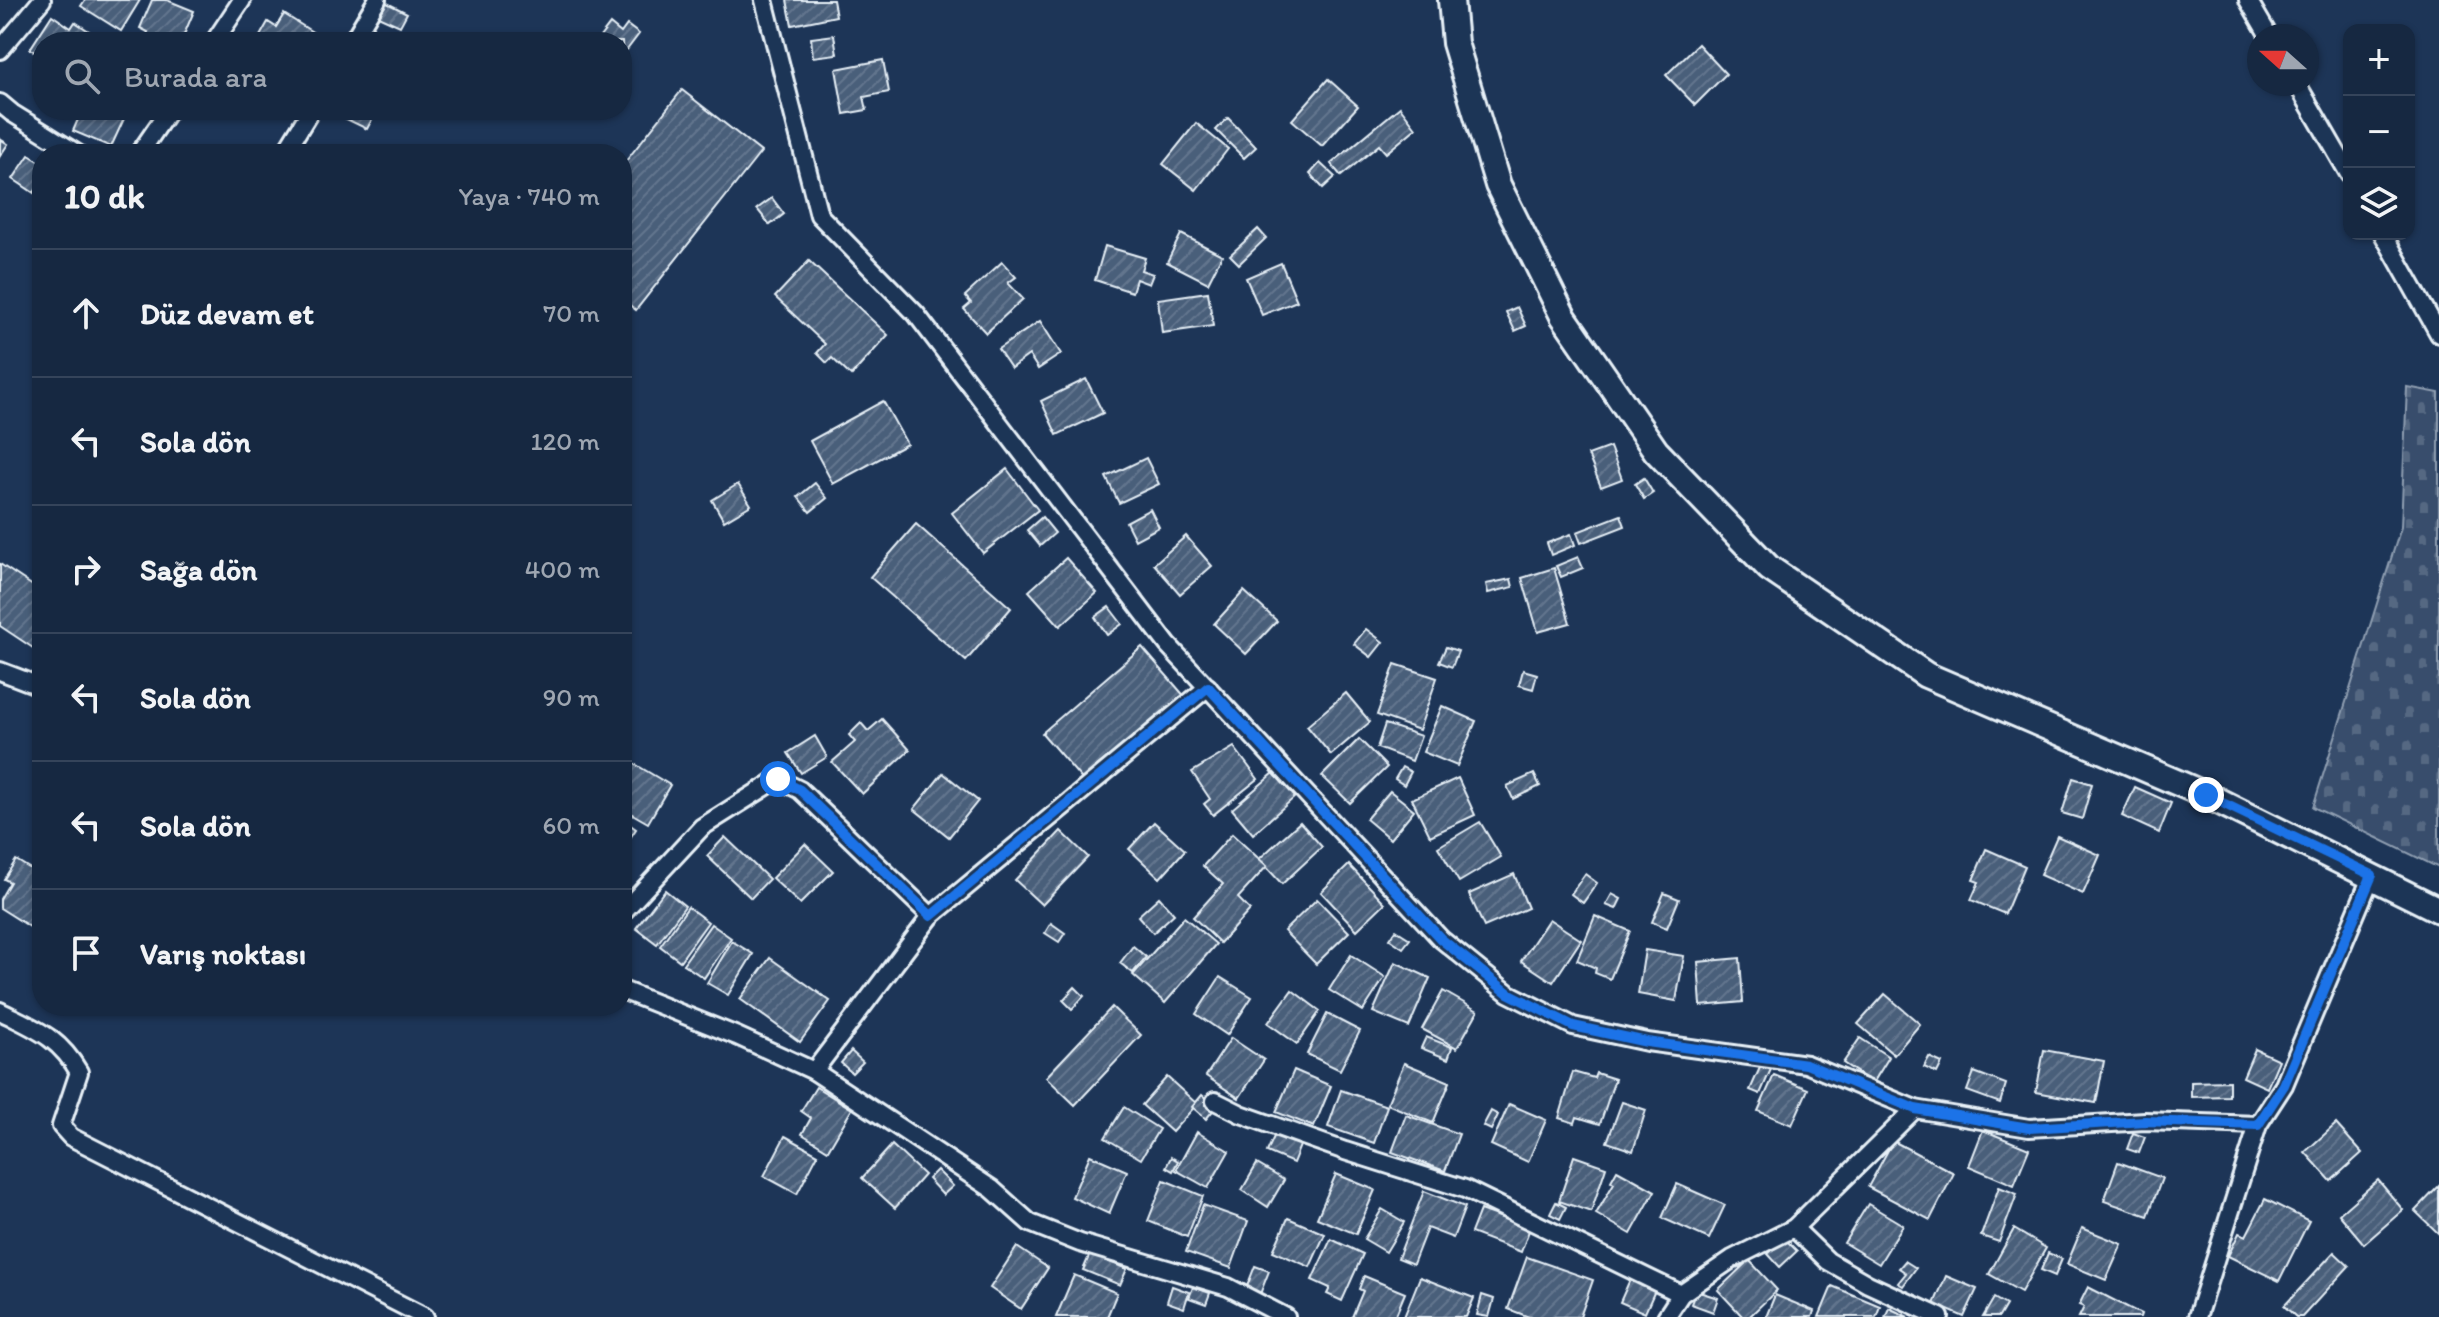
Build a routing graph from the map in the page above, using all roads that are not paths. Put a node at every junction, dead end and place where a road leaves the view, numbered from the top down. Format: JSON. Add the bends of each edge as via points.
{"nodes":[{"id":1,"x":42,"y":0,"type":"edge"},
{"id":2,"x":242,"y":0,"type":"edge"},
{"id":3,"x":377,"y":0,"type":"edge"},
{"id":4,"x":764,"y":0,"type":"edge"},
{"id":5,"x":1451,"y":0,"type":"edge"},
{"id":6,"x":2248,"y":0,"type":"edge"},
{"id":7,"x":2262,"y":24,"type":"edge"},
{"id":8,"x":221,"y":32,"type":"edge"},
{"id":9,"x":358,"y":32,"type":"edge"},
{"id":10,"x":0,"y":50,"type":"edge"},
{"id":11,"x":2304,"y":96,"type":"edge"},
{"id":12,"x":0,"y":103,"type":"edge"},
{"id":13,"x":162,"y":120,"type":"edge"},
{"id":14,"x":305,"y":120,"type":"edge"},
{"id":15,"x":62,"y":144,"type":"edge"},
{"id":16,"x":146,"y":144,"type":"edge"},
{"id":17,"x":290,"y":144,"type":"edge"},
{"id":18,"x":2346,"y":168,"type":"edge"},
{"id":19,"x":2386,"y":240,"type":"edge"},
{"id":20,"x":2439,"y":334,"type":"edge"},
{"id":21,"x":0,"y":671,"type":"edge"},
{"id":22,"x":32,"y":683,"type":"edge"},
{"id":23,"x":1208,"y":687,"type":"junction"},
{"id":24,"x":2372,"y":875,"type":"junction"},
{"id":25,"x":632,"y":902,"type":"edge"},
{"id":26,"x":2439,"y":910,"type":"edge"},
{"id":27,"x":931,"y":916,"type":"junction"},
{"id":28,"x":632,"y":994,"type":"edge"},
{"id":29,"x":0,"y":1011,"type":"edge"},
{"id":30,"x":814,"y":1071,"type":"junction"},
{"id":31,"x":1215,"y":1101,"type":"dead end"},
{"id":32,"x":1915,"y":1109,"type":"junction"},
{"id":33,"x":2258,"y":1125,"type":"junction"},
{"id":34,"x":1794,"y":1228,"type":"junction"},
{"id":35,"x":1681,"y":1294,"type":"junction"},
{"id":36,"x":425,"y":1317,"type":"edge"},
{"id":37,"x":1286,"y":1317,"type":"edge"},
{"id":38,"x":1666,"y":1317,"type":"edge"},
{"id":39,"x":1940,"y":1317,"type":"edge"},
{"id":40,"x":2197,"y":1317,"type":"edge"}],
"edges":[{"from":1,"to":10,"type":"street"},
{"from":2,"to":8,"type":"street"},
{"from":3,"to":9,"type":"street"},
{"from":4,"to":23,"type":"street","via":[[819,215],[916,314],[1168,645]]},
{"from":5,"to":24,"type":"street","via":[[1455,43],[1498,185],[1563,316],[1656,451],[1769,568],[1926,675],[2206,795]]},
{"from":6,"to":7,"type":"street"},
{"from":11,"to":18,"type":"street"},
{"from":12,"to":15,"type":"street"},
{"from":13,"to":16,"type":"street"},
{"from":14,"to":17,"type":"street"},
{"from":19,"to":20,"type":"street"},
{"from":21,"to":22,"type":"street"},
{"from":23,"to":27,"type":"street"},
{"from":23,"to":32,"type":"street","via":[[1441,939],[1508,993],[1573,1026],[1806,1064]]},
{"from":24,"to":26,"type":"street"},
{"from":24,"to":33,"type":"street","via":[[2284,1085]]},
{"from":25,"to":27,"type":"street","via":[[702,827],[778,779],[800,790]]},
{"from":27,"to":30,"type":"street"},
{"from":28,"to":30,"type":"street"},
{"from":29,"to":36,"type":"street","via":[[60,1044],[79,1072],[61,1126],[71,1137]]},
{"from":30,"to":37,"type":"street","via":[[992,1189],[1030,1223],[1228,1287]]},
{"from":31,"to":35,"type":"street","via":[[1465,1189]]},
{"from":32,"to":33,"type":"street","via":[[2029,1128],[2145,1121]]},
{"from":32,"to":34,"type":"street"},
{"from":33,"to":40,"type":"street"},
{"from":34,"to":35,"type":"street","via":[[1732,1259]]},
{"from":34,"to":39,"type":"street","via":[[1828,1261]]},
{"from":35,"to":38,"type":"street"}]}
